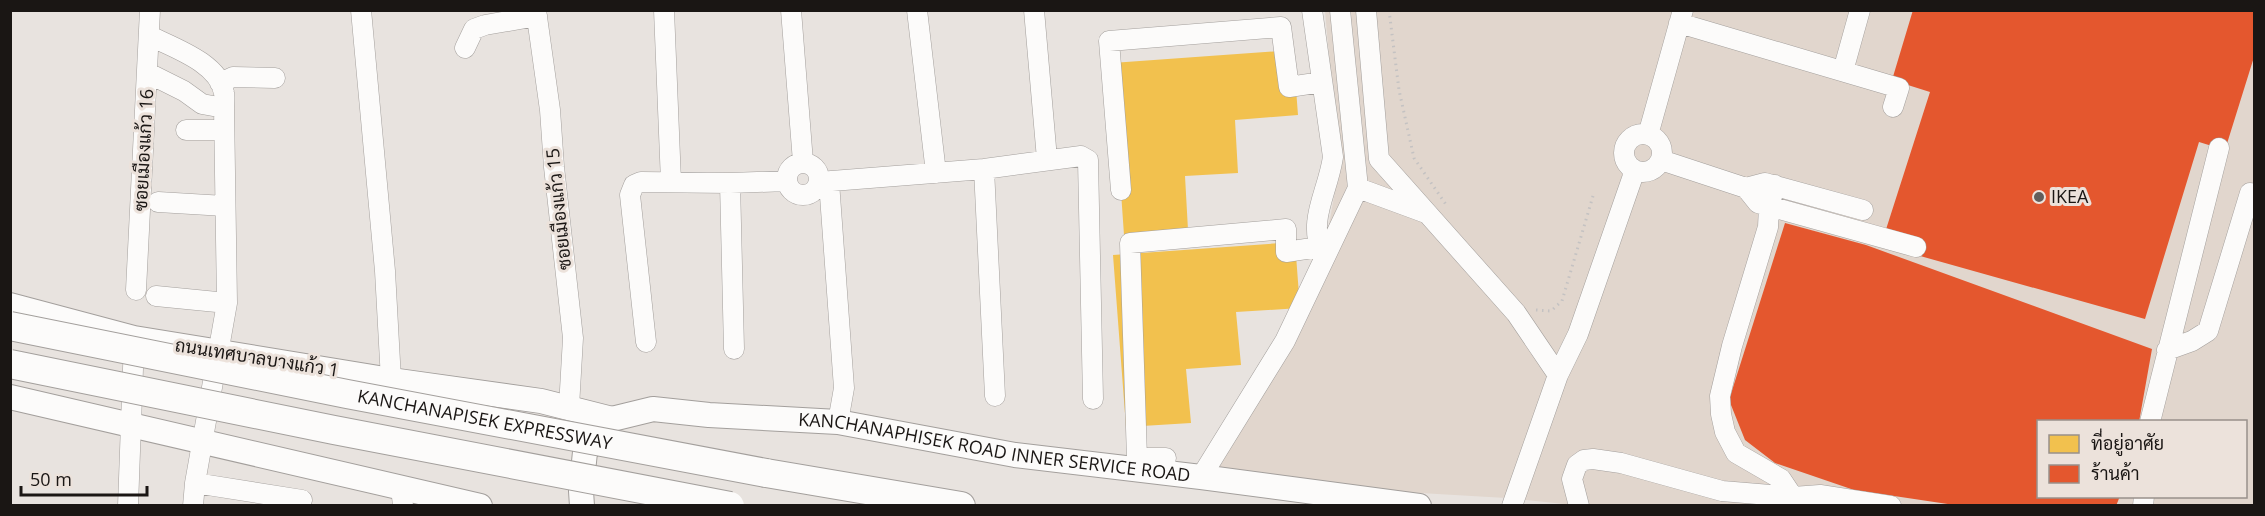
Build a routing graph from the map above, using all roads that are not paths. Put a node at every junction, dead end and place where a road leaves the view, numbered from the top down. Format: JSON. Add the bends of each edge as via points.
{"nodes":[{"id":1,"x":150,"y":10,"type":"edge"},
{"id":2,"x":361,"y":10,"type":"edge"},
{"id":3,"x":664,"y":10,"type":"edge"},
{"id":4,"x":791,"y":10,"type":"edge"},
{"id":5,"x":917,"y":10,"type":"edge"},
{"id":6,"x":1034,"y":10,"type":"edge"},
{"id":7,"x":1312,"y":10,"type":"edge"},
{"id":8,"x":1340,"y":10,"type":"edge"},
{"id":9,"x":1366,"y":10,"type":"edge"},
{"id":10,"x":1860,"y":10,"type":"edge"},
{"id":11,"x":537,"y":13,"type":"edge"},
{"id":12,"x":1681,"y":17,"type":"edge"},
{"id":13,"x":150,"y":36,"type":"junction"},
{"id":14,"x":465,"y":48,"type":"dead end"},
{"id":15,"x":1843,"y":71,"type":"junction"},
{"id":16,"x":148,"y":73,"type":"junction"},
{"id":17,"x":275,"y":78,"type":"dead end"},
{"id":18,"x":1322,"y":82,"type":"junction"},
{"id":19,"x":220,"y":83,"type":"junction"},
{"id":20,"x":1893,"y":107,"type":"dead end"},
{"id":21,"x":224,"y":108,"type":"junction"},
{"id":22,"x":186,"y":130,"type":"dead end"},
{"id":23,"x":224,"y":130,"type":"junction"},
{"id":24,"x":1648,"y":135,"type":"junction"},
{"id":25,"x":2219,"y":148,"type":"dead end"},
{"id":26,"x":1047,"y":159,"type":"junction"},
{"id":27,"x":1379,"y":159,"type":"junction"},
{"id":28,"x":1355,"y":160,"type":"junction"},
{"id":29,"x":1661,"y":160,"type":"junction"},
{"id":30,"x":803,"y":162,"type":"junction"},
{"id":31,"x":984,"y":169,"type":"junction"},
{"id":32,"x":1635,"y":170,"type":"junction"},
{"id":33,"x":936,"y":173,"type":"junction"},
{"id":34,"x":787,"y":181,"type":"junction"},
{"id":35,"x":670,"y":182,"type":"junction"},
{"id":36,"x":824,"y":182,"type":"junction"},
{"id":37,"x":730,"y":183,"type":"junction"},
{"id":38,"x":1775,"y":185,"type":"junction"},
{"id":39,"x":1358,"y":188,"type":"junction"},
{"id":40,"x":1746,"y":188,"type":"junction"},
{"id":41,"x":1121,"y":189,"type":"dead end"},
{"id":42,"x":2254,"y":194,"type":"edge"},
{"id":43,"x":158,"y":202,"type":"dead end"},
{"id":44,"x":225,"y":206,"type":"junction"},
{"id":45,"x":1769,"y":207,"type":"junction"},
{"id":46,"x":1863,"y":210,"type":"dead end"},
{"id":47,"x":1428,"y":214,"type":"junction"},
{"id":48,"x":1916,"y":247,"type":"dead end"},
{"id":49,"x":1321,"y":253,"type":"junction"},
{"id":50,"x":136,"y":290,"type":"dead end"},
{"id":51,"x":156,"y":296,"type":"dead end"},
{"id":52,"x":226,"y":303,"type":"junction"},
{"id":53,"x":10,"y":305,"type":"edge"},
{"id":54,"x":10,"y":326,"type":"edge"},
{"id":55,"x":134,"y":338,"type":"junction"},
{"id":56,"x":646,"y":342,"type":"dead end"},
{"id":57,"x":734,"y":349,"type":"dead end"},
{"id":58,"x":2168,"y":350,"type":"junction"},
{"id":59,"x":218,"y":352,"type":"junction"},
{"id":60,"x":10,"y":364,"type":"edge"},
{"id":61,"x":1558,"y":375,"type":"junction"},
{"id":62,"x":390,"y":380,"type":"junction"},
{"id":63,"x":995,"y":396,"type":"dead end"},
{"id":64,"x":10,"y":397,"type":"edge"},
{"id":65,"x":1093,"y":399,"type":"dead end"},
{"id":66,"x":569,"y":407,"type":"junction"},
{"id":67,"x":612,"y":419,"type":"junction"},
{"id":68,"x":2150,"y":420,"type":"edge"},
{"id":69,"x":838,"y":422,"type":"junction"},
{"id":70,"x":132,"y":425,"type":"junction"},
{"id":71,"x":202,"y":441,"type":"junction"},
{"id":72,"x":1166,"y":458,"type":"dead end"},
{"id":73,"x":1201,"y":477,"type":"junction"},
{"id":74,"x":195,"y":483,"type":"junction"},
{"id":75,"x":402,"y":496,"type":"edge"},
{"id":76,"x":1793,"y":497,"type":"junction"},
{"id":77,"x":302,"y":500,"type":"dead end"},
{"id":78,"x":128,"y":506,"type":"edge"},
{"id":79,"x":193,"y":506,"type":"edge"},
{"id":80,"x":480,"y":506,"type":"edge"},
{"id":81,"x":582,"y":506,"type":"edge"},
{"id":82,"x":730,"y":506,"type":"edge"},
{"id":83,"x":961,"y":506,"type":"edge"},
{"id":84,"x":1419,"y":506,"type":"edge"},
{"id":85,"x":1512,"y":506,"type":"edge"},
{"id":86,"x":1580,"y":506,"type":"edge"},
{"id":87,"x":1811,"y":506,"type":"edge"},
{"id":88,"x":1891,"y":506,"type":"edge"}],
"edges":[{"from":1,"to":13,"type":"street","name":"ซอยเมืองแก้ว 16"},
{"from":2,"to":62,"type":"street","via":[[385,271]]},
{"from":3,"to":35,"type":"street"},
{"from":4,"to":30,"type":"street"},
{"from":5,"to":33,"type":"street"},
{"from":6,"to":26,"type":"street"},
{"from":7,"to":18,"type":"street"},
{"from":8,"to":28,"type":"street"},
{"from":9,"to":27,"type":"street"},
{"from":10,"to":15,"type":"street"},
{"from":11,"to":14,"type":"street","via":[[474,29]]},
{"from":11,"to":66,"type":"street","name":"ซอยเมืองแก้ว 15","via":[[573,338]]},
{"from":12,"to":15,"type":"street"},
{"from":12,"to":24,"type":"street"},
{"from":13,"to":16,"type":"street","name":"ซอยเมืองแก้ว 16"},
{"from":13,"to":19,"type":"street","via":[[195,58],[211,69]]},
{"from":15,"to":20,"type":"street","via":[[1899,87]]},
{"from":16,"to":21,"type":"street","via":[[202,104]]},
{"from":16,"to":50,"type":"street","name":"ซอยเมืองแก้ว 16"},
{"from":17,"to":19,"type":"street","via":[[233,77]]},
{"from":18,"to":41,"type":"street","via":[[1288,87],[1281,27],[1109,41]]},
{"from":18,"to":49,"type":"street","via":[[1333,157],[1315,233]]},
{"from":19,"to":21,"type":"street"},
{"from":21,"to":23,"type":"street"},
{"from":22,"to":23,"type":"street"},
{"from":23,"to":44,"type":"street"},
{"from":24,"to":29,"type":"street","via":[[1658,142]]},
{"from":24,"to":32,"type":"street","via":[[1635,136],[1626,144],[1626,162]]},
{"from":25,"to":58,"type":"street"},
{"from":26,"to":31,"type":"street"},
{"from":26,"to":65,"type":"street","via":[[1081,156],[1088,160]]},
{"from":27,"to":28,"type":"street","via":[[1368,165]]},
{"from":27,"to":47,"type":"street"},
{"from":28,"to":39,"type":"street"},
{"from":29,"to":32,"type":"street","via":[[1653,170]]},
{"from":29,"to":40,"type":"street"},
{"from":30,"to":34,"type":"street","via":[[790,168]]},
{"from":30,"to":36,"type":"street","via":[[816,168]]},
{"from":31,"to":33,"type":"street"},
{"from":31,"to":63,"type":"street"},
{"from":32,"to":61,"type":"street","via":[[1578,334]]},
{"from":33,"to":36,"type":"street"},
{"from":34,"to":36,"type":"street","via":[[795,194],[802,195],[810,194]]},
{"from":34,"to":37,"type":"street"},
{"from":35,"to":37,"type":"street"},
{"from":35,"to":56,"type":"street","via":[[641,182],[630,195]]},
{"from":36,"to":69,"type":"street","via":[[844,388]]},
{"from":37,"to":57,"type":"street"},
{"from":38,"to":40,"type":"street","via":[[1765,183]]},
{"from":38,"to":45,"type":"street"},
{"from":38,"to":46,"type":"street"},
{"from":39,"to":47,"type":"street"},
{"from":39,"to":49,"type":"street"},
{"from":40,"to":45,"type":"street","via":[[1758,203]]},
{"from":42,"to":58,"type":"street","via":[[2250,193],[2208,331]]},
{"from":43,"to":44,"type":"street"},
{"from":44,"to":52,"type":"street"},
{"from":45,"to":48,"type":"street"},
{"from":45,"to":76,"type":"street","via":[[1768,227],[1720,396],[1721,414],[1736,453],[1780,479]]},
{"from":47,"to":61,"type":"street","via":[[1516,313]]},
{"from":49,"to":72,"type":"street","via":[[1286,252],[1286,229],[1130,243],[1137,458]]},
{"from":49,"to":73,"type":"street","via":[[1285,341]]},
{"from":51,"to":52,"type":"street"},
{"from":52,"to":59,"type":"street"},
{"from":53,"to":55,"type":"main road","name":"ถนนเทศบาลบางแก้ว 1"},
{"from":54,"to":83,"type":"highway","name":"KANCHANAPISEK EXPRESSWAY","bridge":true,"via":[[716,465]]},
{"from":55,"to":59,"type":"main road","name":"ถนนเทศบาลบางแก้ว 1"},
{"from":55,"to":70,"type":"street"},
{"from":58,"to":68,"type":"street"},
{"from":59,"to":62,"type":"main road","name":"ถนนเทศบาลบางแก้ว 1"},
{"from":59,"to":71,"type":"street"},
{"from":60,"to":82,"type":"highway","name":"KANCHANAPISEK EXPRESSWAY","bridge":true},
{"from":61,"to":85,"type":"street"},
{"from":62,"to":66,"type":"main road","name":"ถนนเทศบาลบางแก้ว 1"},
{"from":64,"to":70,"type":"main road"},
{"from":66,"to":67,"type":"main road","name":"ถนนเทศบาลบางแก้ว 1"},
{"from":67,"to":69,"type":"main road","name":"KANCHANAPHISEK ROAD INNER SERVICE ROAD","via":[[653,409],[709,416]]},
{"from":67,"to":81,"type":"main road","via":[[585,452]]},
{"from":69,"to":73,"type":"main road","name":"KANCHANAPHISEK ROAD INNER SERVICE ROAD","via":[[1015,455]]},
{"from":70,"to":71,"type":"main road"},
{"from":70,"to":78,"type":"street"},
{"from":71,"to":74,"type":"street"},
{"from":71,"to":75,"type":"main road"},
{"from":73,"to":84,"type":"main road","name":"KANCHANAPHISEK ROAD INNER SERVICE ROAD"},
{"from":74,"to":77,"type":"street"},
{"from":74,"to":79,"type":"street"},
{"from":75,"to":80,"type":"main road"},
{"from":76,"to":86,"type":"street","via":[[1722,491],[1593,459],[1577,465],[1572,480]]},
{"from":76,"to":87,"type":"street"},
{"from":76,"to":88,"type":"street","via":[[1820,495]]}]}
